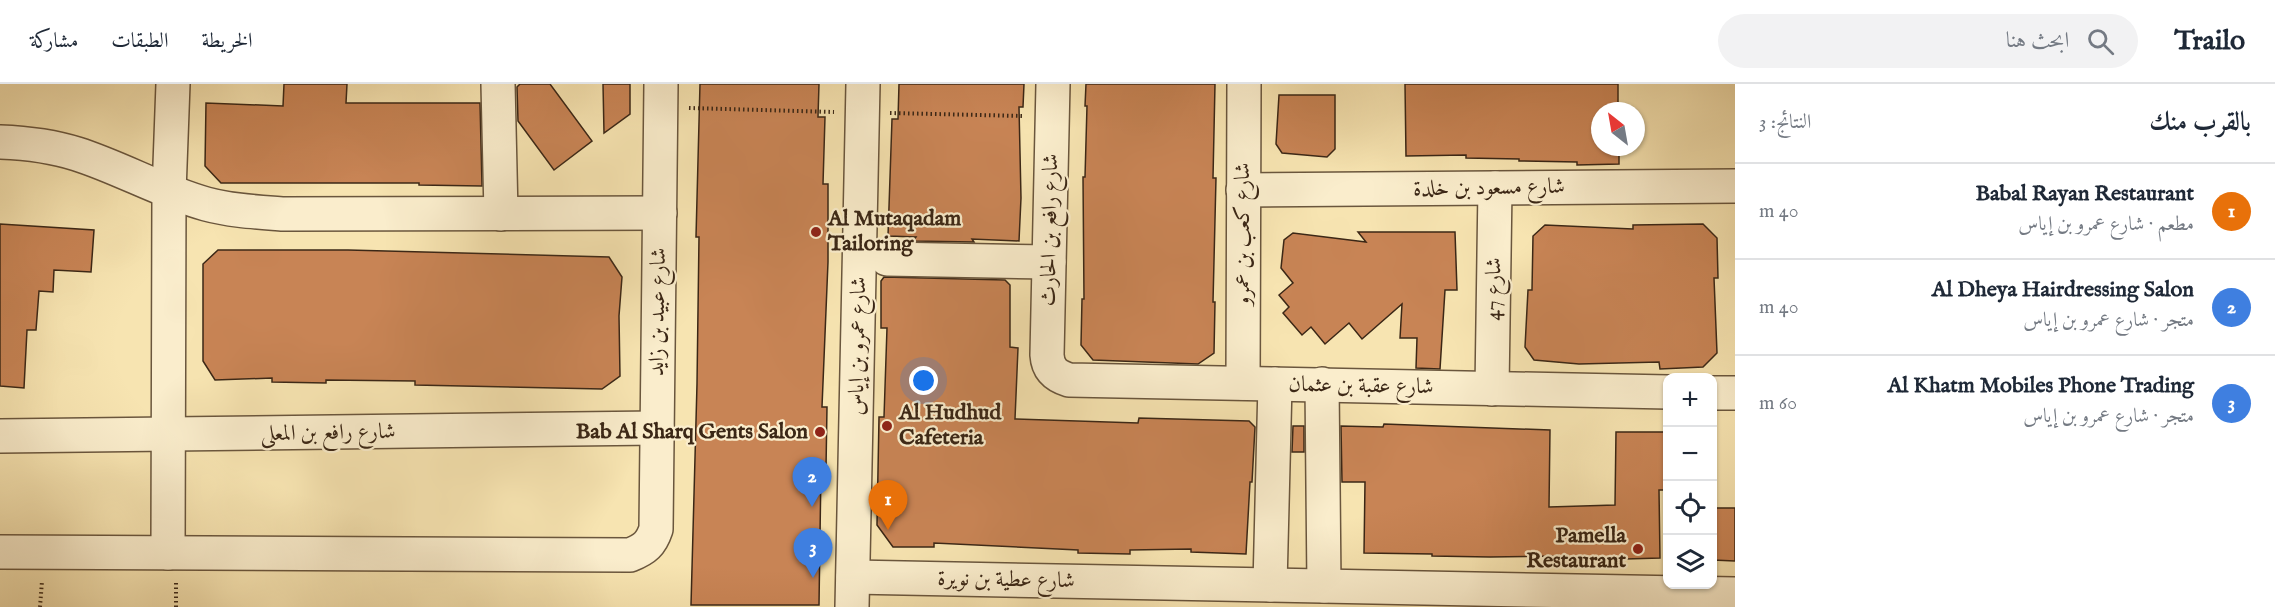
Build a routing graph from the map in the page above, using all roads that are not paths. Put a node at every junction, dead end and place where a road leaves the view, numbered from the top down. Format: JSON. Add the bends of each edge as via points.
{"nodes":[{"id":1,"x":173,"y":84,"type":"edge"},
{"id":2,"x":498,"y":84,"type":"edge"},
{"id":3,"x":661,"y":84,"type":"edge"},
{"id":4,"x":863,"y":84,"type":"edge"},
{"id":5,"x":1053,"y":84,"type":"edge"},
{"id":6,"x":1244,"y":84,"type":"edge"},
{"id":7,"x":0,"y":142,"type":"edge"},
{"id":8,"x":1735,"y":186,"type":"edge"},
{"id":9,"x":1495,"y":188,"type":"junction"},
{"id":10,"x":1244,"y":190,"type":"junction"},
{"id":11,"x":170,"y":192,"type":"junction"},
{"id":12,"x":660,"y":213,"type":"junction"},
{"id":13,"x":501,"y":214,"type":"junction"},
{"id":14,"x":887,"y":259,"type":"dead end"},
{"id":15,"x":1049,"y":262,"type":"junction"},
{"id":16,"x":1055,"y":374,"type":"joint"},
{"id":17,"x":1243,"y":383,"type":"junction"},
{"id":18,"x":1275,"y":384,"type":"junction"},
{"id":19,"x":1322,"y":384,"type":"junction"},
{"id":20,"x":1492,"y":389,"type":"junction"},
{"id":21,"x":1663,"y":392,"type":"edge"},
{"id":22,"x":1717,"y":393,"type":"edge"},
{"id":23,"x":1735,"y":393,"type":"edge"},
{"id":24,"x":657,"y":428,"type":"junction"},
{"id":25,"x":0,"y":436,"type":"edge"},
{"id":26,"x":167,"y":436,"type":"junction"},
{"id":27,"x":0,"y":552,"type":"edge"},
{"id":28,"x":168,"y":553,"type":"junction"},
{"id":29,"x":1270,"y":585,"type":"junction"},
{"id":30,"x":1324,"y":586,"type":"junction"},
{"id":31,"x":853,"y":592,"type":"edge"},
{"id":32,"x":1735,"y":594,"type":"edge"}],
"edges":[{"from":1,"to":11,"type":"street"},
{"from":2,"to":13,"type":"street"},
{"from":3,"to":12,"type":"street","name":"شارع عبيد بن زايد"},
{"from":4,"to":31,"type":"street","name":"شارع عمرو بن إياس"},
{"from":5,"to":15,"type":"street","name":"شارع رافع بن الحارث"},
{"from":6,"to":10,"type":"street","name":"شارع كعب بن عمرو"},
{"from":7,"to":11,"type":"street","via":[[33,144],[77,154]]},
{"from":8,"to":9,"type":"street","name":"شارع مسعود بن خلدة"},
{"from":9,"to":10,"type":"street","name":"شارع مسعود بن خلدة"},
{"from":9,"to":20,"type":"street","name":"شارع 47"},
{"from":10,"to":17,"type":"street","name":"شارع كعب بن عمرو"},
{"from":11,"to":13,"type":"street","via":[[245,212]]},
{"from":11,"to":26,"type":"street"},
{"from":12,"to":13,"type":"street"},
{"from":12,"to":24,"type":"street","name":"شارع عبيد بن زايد"},
{"from":14,"to":15,"type":"street"},
{"from":15,"to":16,"type":"street","name":"شارع رافع بن الحارث","via":[[1047,355]]},
{"from":16,"to":17,"type":"street","name":"شارع عقبة بن عثمان","via":[[1070,380]]},
{"from":17,"to":18,"type":"street","name":"شارع عقبة بن عثمان"},
{"from":18,"to":19,"type":"street","name":"شارع عقبة بن عثمان"},
{"from":18,"to":29,"type":"street"},
{"from":19,"to":20,"type":"street","name":"شارع عقبة بن عثمان"},
{"from":19,"to":30,"type":"street"},
{"from":20,"to":21,"type":"street","name":"شارع عقبة بن عثمان"},
{"from":22,"to":23,"type":"street"},
{"from":24,"to":26,"type":"street","name":"شارع رافع بن المعلى"},
{"from":24,"to":28,"type":"street","name":"شارع عبيد بن زايد","via":[[656,529],[644,550],[630,555]]},
{"from":25,"to":26,"type":"street","name":"شارع رافع بن المعلى"},
{"from":26,"to":28,"type":"street"},
{"from":27,"to":28,"type":"street"},
{"from":29,"to":30,"type":"street","name":"شارع عطية بن نويرة"},
{"from":29,"to":31,"type":"street","name":"شارع عطية بن نويرة"},
{"from":30,"to":32,"type":"street","name":"شارع عطية بن نويرة"}]}
